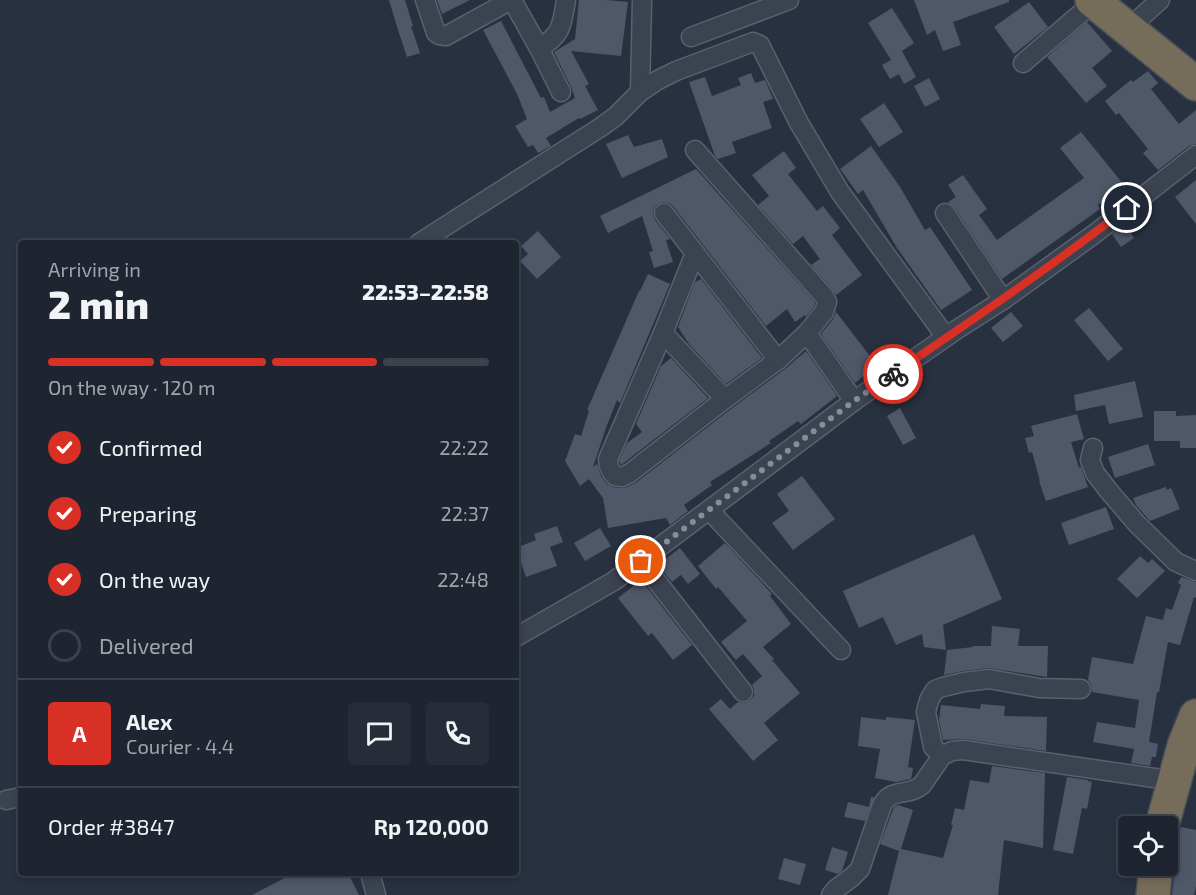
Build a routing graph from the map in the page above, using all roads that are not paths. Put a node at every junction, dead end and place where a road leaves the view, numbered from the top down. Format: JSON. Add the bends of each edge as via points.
{"nodes":[{"id":1,"x":425,"y":0,"type":"edge"},
{"id":2,"x":511,"y":0,"type":"edge"},
{"id":3,"x":566,"y":0,"type":"edge"},
{"id":4,"x":642,"y":0,"type":"edge"},
{"id":5,"x":789,"y":0,"type":"edge"},
{"id":6,"x":1160,"y":0,"type":"edge"},
{"id":7,"x":1093,"y":1,"type":"edge"},
{"id":8,"x":1128,"y":29,"type":"junction"},
{"id":9,"x":691,"y":37,"type":"dead end"},
{"id":10,"x":539,"y":48,"type":"junction"},
{"id":11,"x":1023,"y":63,"type":"dead end"},
{"id":12,"x":1196,"y":84,"type":"edge"},
{"id":13,"x":561,"y":92,"type":"dead end"},
{"id":14,"x":640,"y":92,"type":"junction"},
{"id":15,"x":695,"y":150,"type":"dead end"},
{"id":16,"x":1196,"y":155,"type":"edge"},
{"id":17,"x":664,"y":213,"type":"dead end"},
{"id":18,"x":945,"y":213,"type":"dead end"},
{"id":19,"x":424,"y":240,"type":"edge"},
{"id":20,"x":695,"y":253,"type":"junction"},
{"id":21,"x":1003,"y":300,"type":"junction"},
{"id":22,"x":663,"y":333,"type":"junction"},
{"id":23,"x":807,"y":333,"type":"junction"},
{"id":24,"x":946,"y":337,"type":"junction"},
{"id":25,"x":778,"y":360,"type":"junction"},
{"id":26,"x":725,"y":399,"type":"junction"},
{"id":27,"x":854,"y":401,"type":"junction"},
{"id":28,"x":1093,"y":448,"type":"dead end"},
{"id":29,"x":709,"y":510,"type":"junction"},
{"id":30,"x":641,"y":561,"type":"junction"},
{"id":31,"x":1196,"y":571,"type":"edge"},
{"id":32,"x":519,"y":635,"type":"edge"},
{"id":33,"x":842,"y":650,"type":"dead end"},
{"id":34,"x":1081,"y":689,"type":"dead end"},
{"id":35,"x":743,"y":692,"type":"dead end"},
{"id":36,"x":1195,"y":720,"type":"edge"},
{"id":37,"x":942,"y":756,"type":"junction"},
{"id":38,"x":1175,"y":781,"type":"junction"},
{"id":39,"x":1165,"y":816,"type":"edge"},
{"id":40,"x":371,"y":876,"type":"edge"},
{"id":41,"x":1155,"y":876,"type":"edge"},
{"id":42,"x":376,"y":895,"type":"edge"},
{"id":43,"x":831,"y":895,"type":"edge"},
{"id":44,"x":1153,"y":895,"type":"edge"}],
"edges":[{"from":1,"to":2,"type":"street","via":[[436,33],[446,36]]},
{"from":2,"to":10,"type":"street"},
{"from":3,"to":10,"type":"street","via":[[557,35]]},
{"from":4,"to":14,"type":"street"},
{"from":5,"to":9,"type":"street"},
{"from":6,"to":8,"type":"street"},
{"from":7,"to":8,"type":"highway"},
{"from":7,"to":11,"type":"street"},
{"from":8,"to":12,"type":"highway"},
{"from":10,"to":13,"type":"street"},
{"from":14,"to":19,"type":"street","via":[[602,127]]},
{"from":14,"to":24,"type":"street","via":[[676,71],[727,51],[753,42],[760,45],[799,123],[840,192]]},
{"from":15,"to":23,"type":"street","via":[[824,296],[824,312]]},
{"from":16,"to":21,"type":"street"},
{"from":17,"to":20,"type":"street"},
{"from":18,"to":21,"type":"street"},
{"from":20,"to":22,"type":"street"},
{"from":20,"to":25,"type":"street"},
{"from":21,"to":24,"type":"street"},
{"from":22,"to":26,"type":"street"},
{"from":22,"to":26,"type":"street","via":[[608,459],[610,471],[622,477],[630,473]]},
{"from":23,"to":25,"type":"street"},
{"from":23,"to":27,"type":"street"},
{"from":24,"to":27,"type":"street"},
{"from":25,"to":26,"type":"street"},
{"from":27,"to":29,"type":"street"},
{"from":28,"to":31,"type":"street","via":[[1090,460],[1108,490],[1176,562]]},
{"from":29,"to":30,"type":"street"},
{"from":29,"to":33,"type":"street"},
{"from":30,"to":32,"type":"street","via":[[614,581]]},
{"from":30,"to":35,"type":"street"},
{"from":34,"to":37,"type":"street","via":[[1039,688],[989,679],[934,690],[926,712],[933,747]]},
{"from":36,"to":38,"type":"highway"},
{"from":37,"to":38,"type":"street","via":[[963,750]]},
{"from":37,"to":43,"type":"street","via":[[918,789],[886,797],[860,869]]},
{"from":38,"to":39,"type":"highway"},
{"from":40,"to":42,"type":"street"},
{"from":41,"to":44,"type":"highway"}]}
